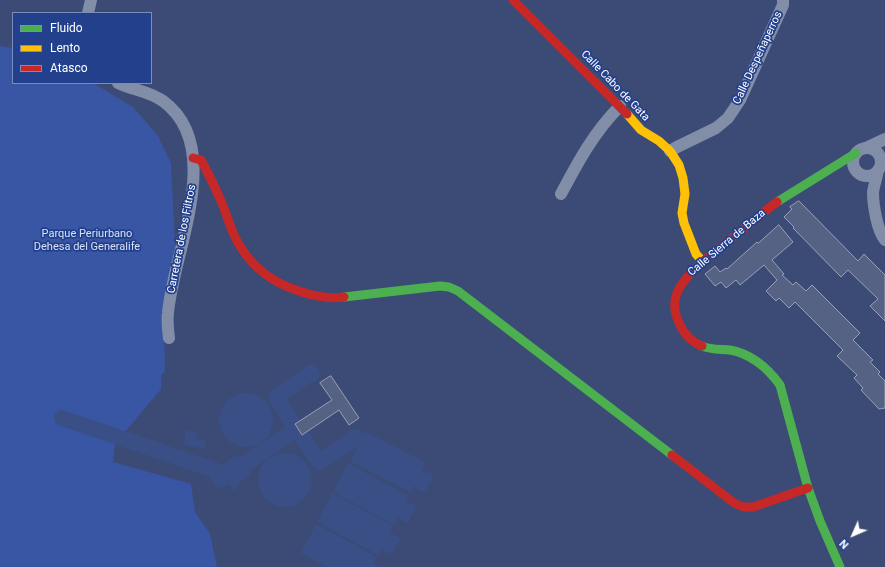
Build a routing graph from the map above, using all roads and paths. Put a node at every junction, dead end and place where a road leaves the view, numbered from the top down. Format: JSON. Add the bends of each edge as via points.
{"nodes":[{"id":1,"x":91,"y":0,"type":"edge"},
{"id":2,"x":513,"y":0,"type":"edge"},
{"id":3,"x":783,"y":0,"type":"edge"},
{"id":4,"x":88,"y":12,"type":"edge"},
{"id":5,"x":121,"y":84,"type":"edge"},
{"id":6,"x":620,"y":106,"type":"junction"},
{"id":7,"x":885,"y":139,"type":"edge"},
{"id":8,"x":861,"y":150,"type":"junction"},
{"id":9,"x":670,"y":151,"type":"junction"},
{"id":10,"x":885,"y":154,"type":"edge"},
{"id":11,"x":193,"y":158,"type":"junction"},
{"id":12,"x":835,"y":167,"type":"junction"},
{"id":13,"x":879,"y":167,"type":"junction"},
{"id":14,"x":860,"y":173,"type":"junction"},
{"id":15,"x":873,"y":191,"type":"junction"},
{"id":16,"x":561,"y":194,"type":"dead end"},
{"id":17,"x":885,"y":240,"type":"edge"},
{"id":18,"x":702,"y":262,"type":"junction"},
{"id":19,"x":169,"y":338,"type":"dead end"},
{"id":20,"x":808,"y":488,"type":"junction"},
{"id":21,"x":840,"y":567,"type":"edge"}],
"edges":[{"from":1,"to":4,"type":"street"},
{"from":2,"to":6,"type":"street","name":"Calle Cabo de Gata"},
{"from":3,"to":9,"type":"street","name":"Calle Despeñaperros","via":[[740,100],[728,118],[716,128]]},
{"from":5,"to":11,"type":"street","name":"Carretera de los Filtros","via":[[163,101],[175,112],[190,140]]},
{"from":6,"to":9,"type":"street","name":"Calle Cabo de Gata","via":[[641,130]]},
{"from":6,"to":16,"type":"street","via":[[585,150]]},
{"from":7,"to":8,"type":"street"},
{"from":8,"to":12,"type":"street","name":"Calle Sierra de Baza"},
{"from":8,"to":13,"type":"street","via":[[874,150],[880,161]]},
{"from":8,"to":14,"type":"street","via":[[853,160],[853,165]]},
{"from":9,"to":18,"type":"street","name":"Calle Cabo de Gata","via":[[684,178],[684,223],[696,254]]},
{"from":10,"to":13,"type":"street"},
{"from":11,"to":19,"type":"street","name":"Carretera de los Filtros","via":[[194,191],[168,314]]},
{"from":11,"to":20,"type":"street","via":[[201,160],[237,241],[249,259],[279,284],[317,297],[335,298],[449,286],[734,503],[743,507],[754,507]]},
{"from":12,"to":14,"type":"street"},
{"from":12,"to":18,"type":"street","name":"Calle Sierra de Baza","via":[[776,203]]},
{"from":13,"to":14,"type":"street","via":[[871,175]]},
{"from":13,"to":15,"type":"street"},
{"from":14,"to":15,"type":"street"},
{"from":15,"to":17,"type":"street","via":[[876,219]]},
{"from":18,"to":20,"type":"street","name":"Calle Sierra de Baza","via":[[684,280],[677,293],[676,317],[681,328],[698,345],[709,349],[743,353],[758,361],[771,373],[780,385],[785,400]]},
{"from":20,"to":21,"type":"street","name":"Calle Sierra de Baza"}]}
